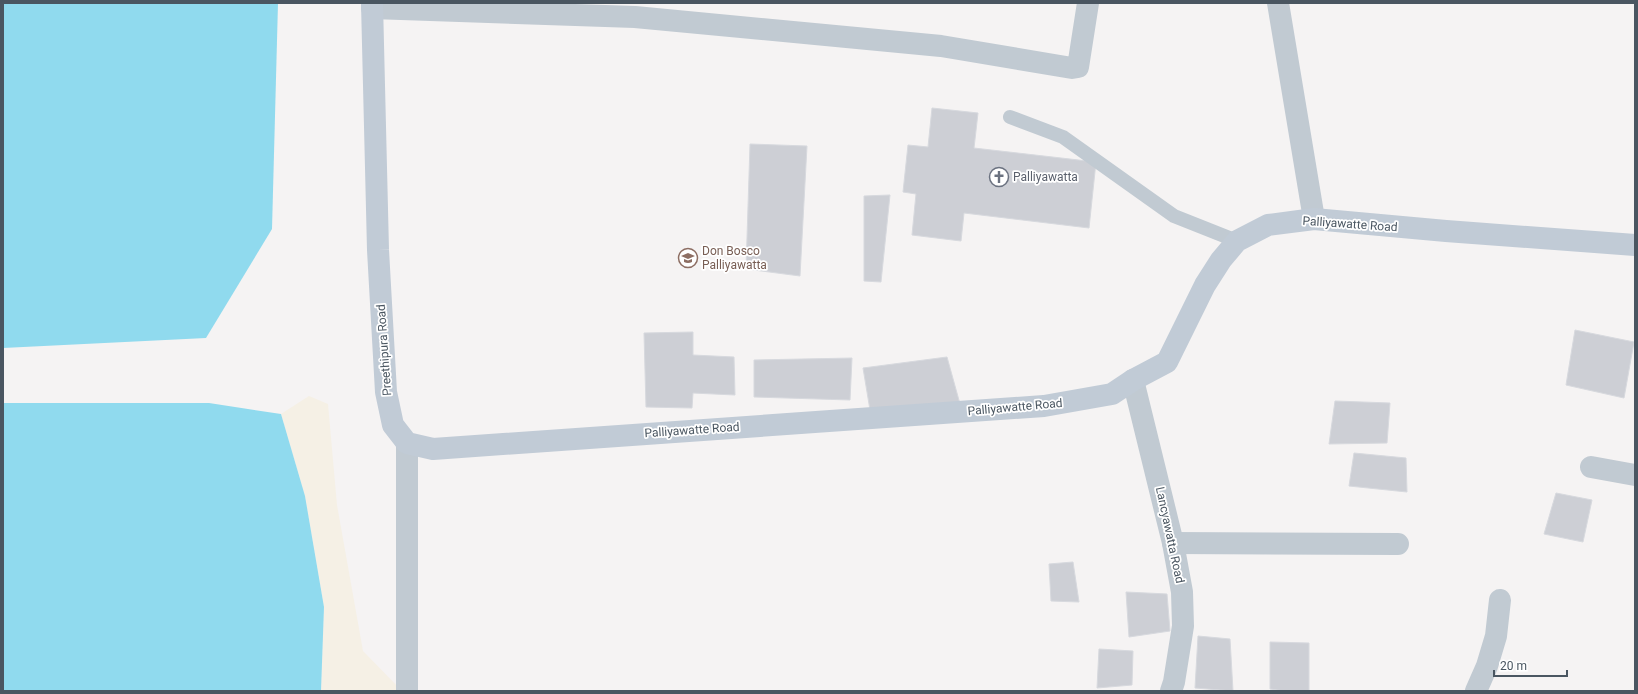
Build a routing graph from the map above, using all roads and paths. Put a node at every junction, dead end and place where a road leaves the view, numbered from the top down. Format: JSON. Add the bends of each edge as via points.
{"nodes":[{"id":1,"x":1088,"y":3,"type":"edge"},
{"id":2,"x":1278,"y":3,"type":"edge"},
{"id":3,"x":372,"y":6,"type":"edge"},
{"id":4,"x":1010,"y":117,"type":"dead end"},
{"id":5,"x":1314,"y":219,"type":"junction"},
{"id":6,"x":1237,"y":241,"type":"junction"},
{"id":7,"x":1635,"y":245,"type":"edge"},
{"id":8,"x":1133,"y":380,"type":"junction"},
{"id":9,"x":407,"y":443,"type":"junction"},
{"id":10,"x":1591,"y":467,"type":"dead end"},
{"id":11,"x":1635,"y":476,"type":"edge"},
{"id":12,"x":1173,"y":543,"type":"junction"},
{"id":13,"x":1398,"y":544,"type":"dead end"},
{"id":14,"x":1500,"y":600,"type":"dead end"},
{"id":15,"x":407,"y":691,"type":"edge"},
{"id":16,"x":1171,"y":691,"type":"edge"},
{"id":17,"x":1476,"y":691,"type":"edge"}],
"edges":[{"from":1,"to":3,"type":"street","via":[[1078,67],[1072,68],[941,46],[635,17]]},
{"from":2,"to":5,"type":"street"},
{"from":3,"to":9,"type":"street","name":"Preethipura Road","via":[[378,250],[386,392],[393,425]]},
{"from":4,"to":6,"type":"lane","via":[[1063,137],[1174,216]]},
{"from":5,"to":6,"type":"street","name":"Palliyawatte Road","via":[[1268,225]]},
{"from":5,"to":7,"type":"street","name":"Palliyawatte Road"},
{"from":6,"to":8,"type":"street","name":"Palliyawatte Road","via":[[1205,284],[1167,362]]},
{"from":8,"to":9,"type":"street","name":"Palliyawatte Road","via":[[1112,394],[1044,406],[433,449]]},
{"from":8,"to":12,"type":"street","name":"Lancyawatta Road"},
{"from":9,"to":15,"type":"street"},
{"from":10,"to":11,"type":"street"},
{"from":12,"to":13,"type":"street"},
{"from":12,"to":16,"type":"street","name":"Lancyawatta Road","via":[[1182,592],[1183,626]]},
{"from":14,"to":17,"type":"street","via":[[1494,643]]}]}
